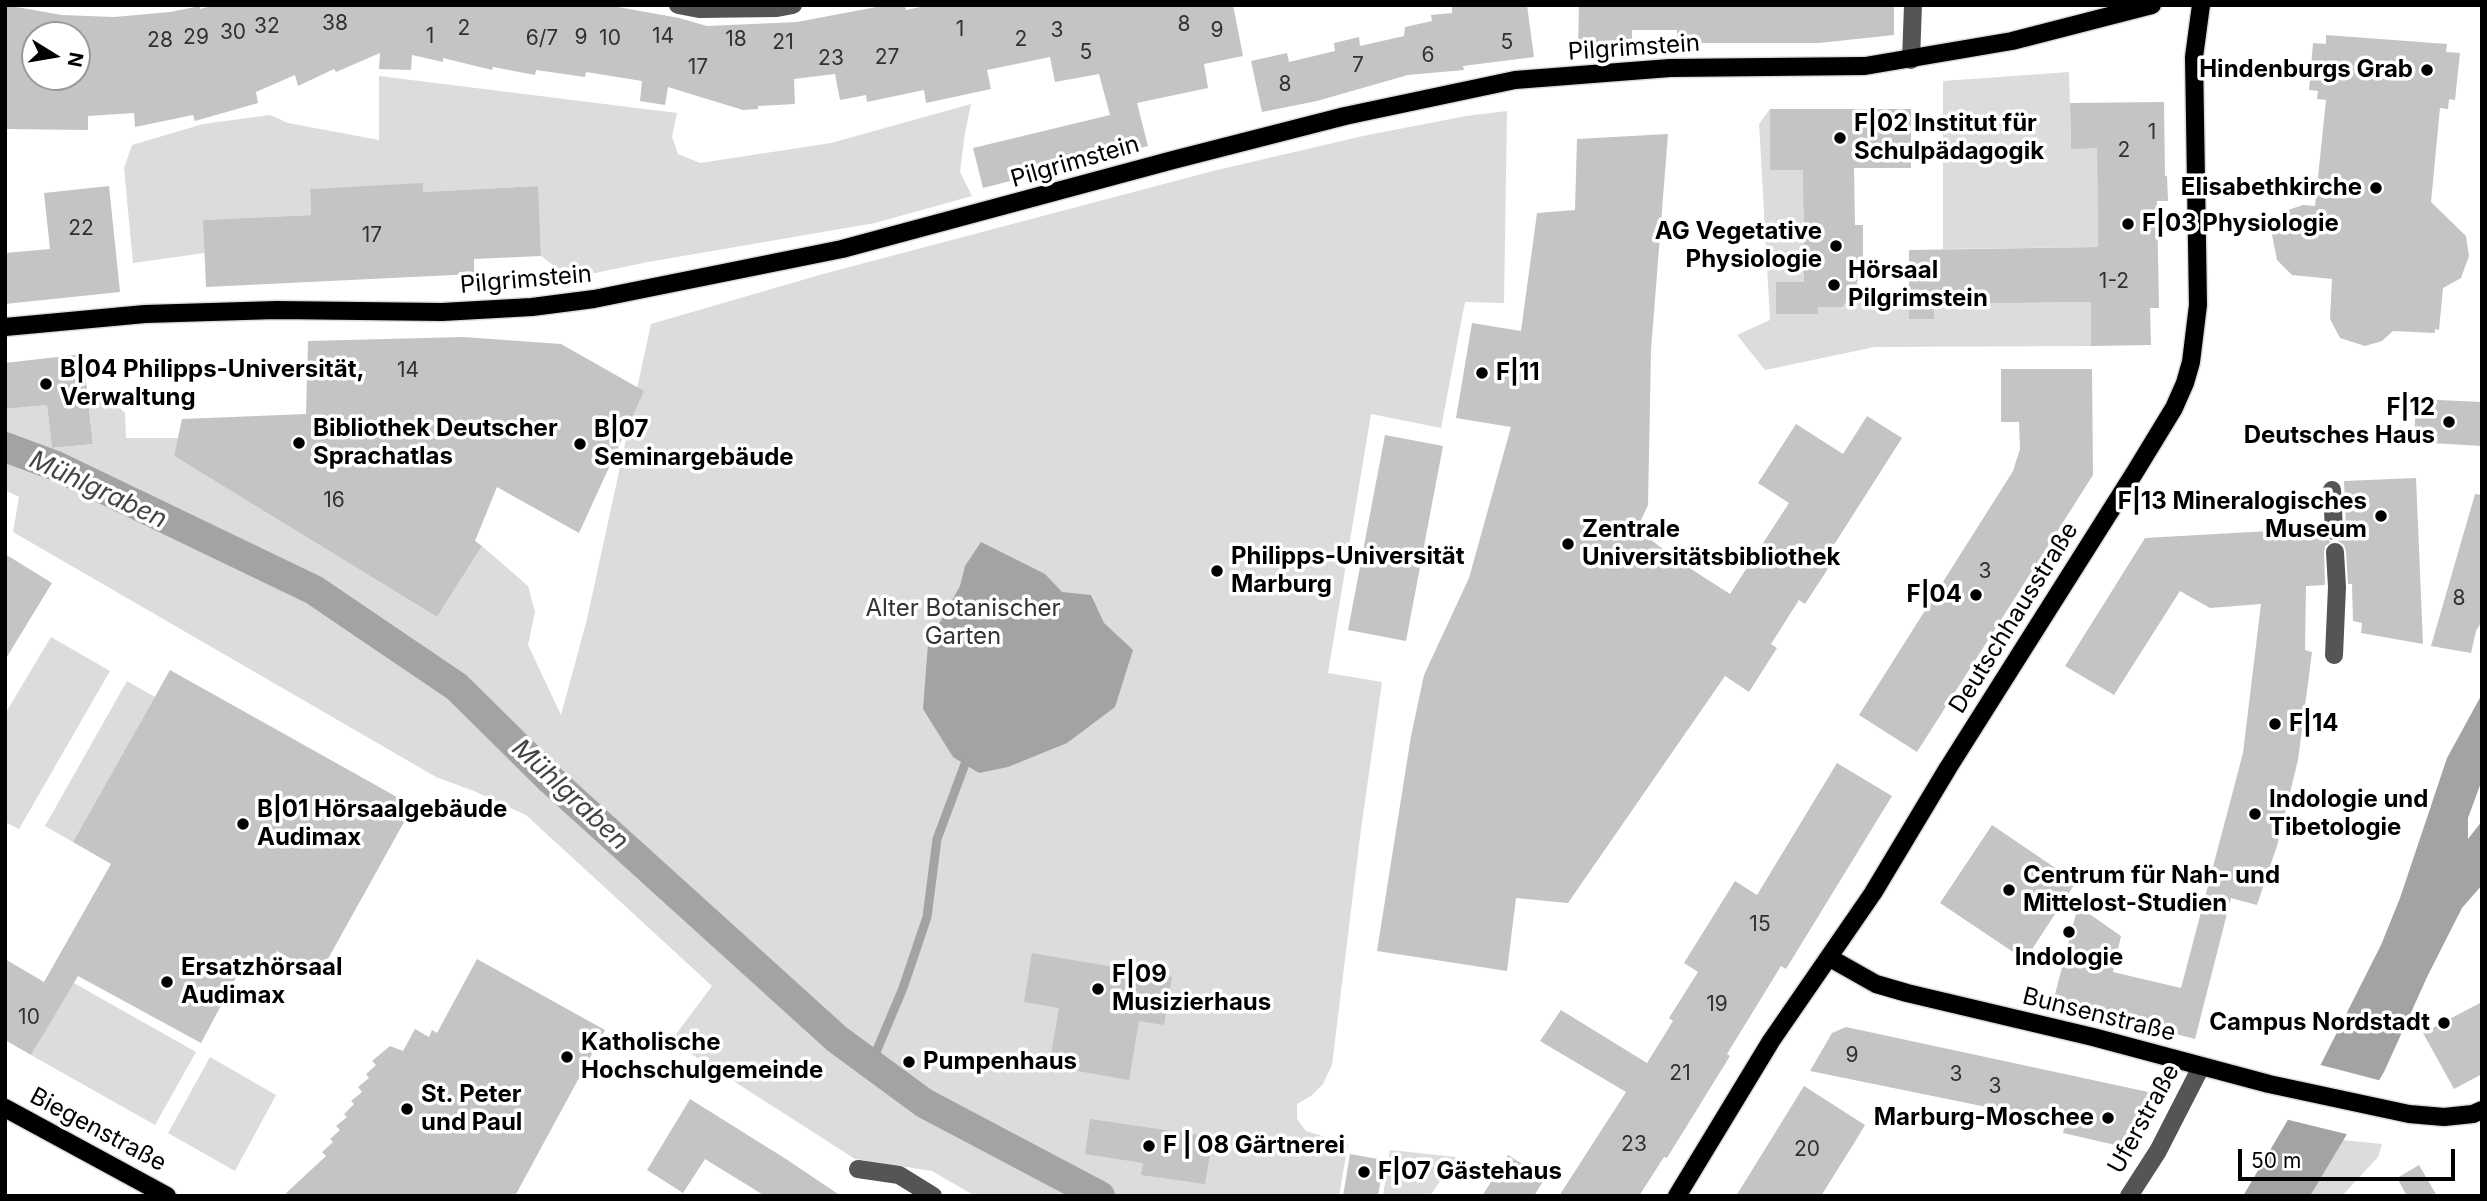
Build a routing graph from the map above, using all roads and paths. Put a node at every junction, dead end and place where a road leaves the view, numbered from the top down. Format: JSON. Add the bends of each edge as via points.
{"nodes":[{"id":1,"x":678,"y":5,"type":"edge"},
{"id":2,"x":793,"y":5,"type":"edge"},
{"id":3,"x":1913,"y":5,"type":"edge"},
{"id":4,"x":2152,"y":5,"type":"edge"},
{"id":5,"x":2201,"y":5,"type":"edge"},
{"id":6,"x":1911,"y":60,"type":"junction"},
{"id":7,"x":5,"y":327,"type":"edge"},
{"id":8,"x":2332,"y":490,"type":"dead end"},
{"id":9,"x":2334,"y":531,"type":"dead end"},
{"id":10,"x":2335,"y":552,"type":"dead end"},
{"id":11,"x":2334,"y":654,"type":"dead end"},
{"id":12,"x":1830,"y":958,"type":"junction"},
{"id":13,"x":2201,"y":1067,"type":"junction"},
{"id":14,"x":5,"y":1108,"type":"edge"},
{"id":15,"x":2482,"y":1110,"type":"edge"},
{"id":16,"x":858,"y":1169,"type":"dead end"},
{"id":17,"x":167,"y":1196,"type":"edge"},
{"id":18,"x":933,"y":1196,"type":"edge"},
{"id":19,"x":1677,"y":1196,"type":"edge"},
{"id":20,"x":2129,"y":1196,"type":"edge"}],
"edges":[{"from":1,"to":2,"type":"street","via":[[699,9]]},
{"from":3,"to":6,"type":"street"},
{"from":4,"to":6,"type":"main road","name":"Pilgrimstein","via":[[2012,41]]},
{"from":5,"to":12,"type":"main road","name":"Deutschhausstraße","via":[[2194,57],[2198,305],[2185,383],[2136,472]]},
{"from":6,"to":7,"type":"main road","name":"Pilgrimstein","via":[[1865,66],[1670,68],[1515,80],[1345,116],[842,249],[636,292],[532,307],[145,314]]},
{"from":8,"to":9,"type":"street"},
{"from":10,"to":11,"type":"street"},
{"from":12,"to":13,"type":"main road","name":"Bunsenstraße","via":[[1876,984],[1906,993]]},
{"from":12,"to":19,"type":"main road","name":"Deutschhausstraße","via":[[1772,1041]]},
{"from":13,"to":15,"type":"main road","name":"Bunsenstraße","via":[[2379,1108],[2444,1117]]},
{"from":13,"to":20,"type":"street","name":"Uferstraße"},
{"from":14,"to":17,"type":"main road","name":"Biegenstraße"},
{"from":16,"to":18,"type":"street","via":[[899,1175]]}]}
